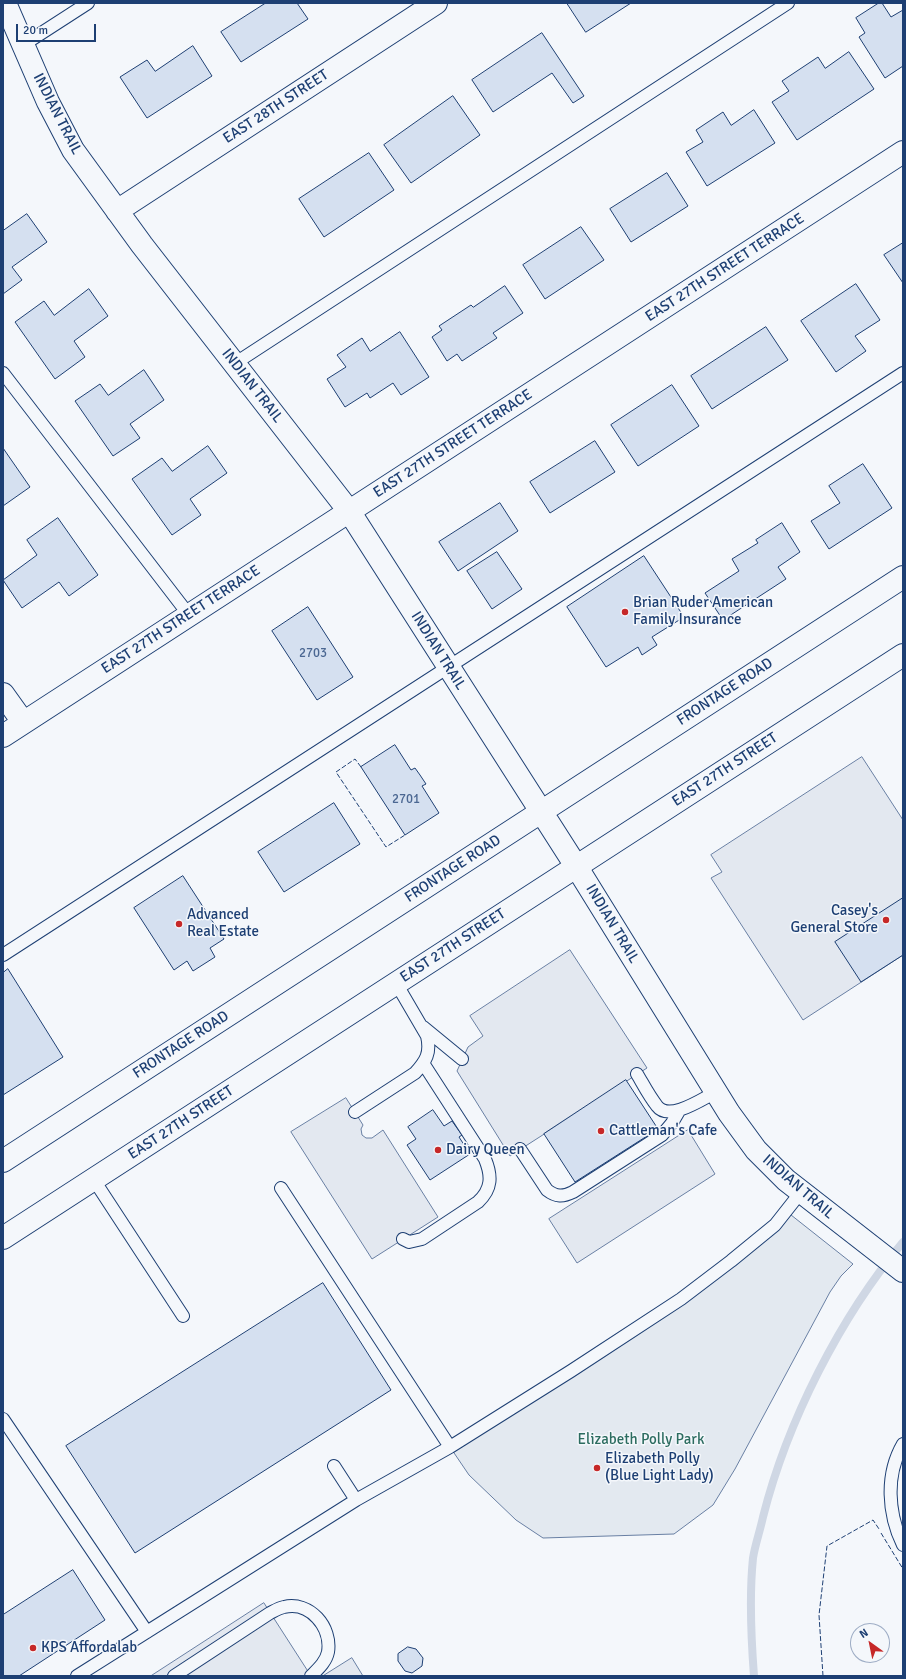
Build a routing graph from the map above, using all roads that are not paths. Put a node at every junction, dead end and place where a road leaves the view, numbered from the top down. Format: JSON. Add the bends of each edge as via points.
{"nodes":[{"id":1,"x":5,"y":3,"type":"edge"},
{"id":2,"x":88,"y":3,"type":"edge"},
{"id":3,"x":436,"y":3,"type":"edge"},
{"id":4,"x":788,"y":3,"type":"edge"},
{"id":5,"x":23,"y":45,"type":"junction"},
{"id":6,"x":903,"y":152,"type":"edge"},
{"id":7,"x":117,"y":211,"type":"junction"},
{"id":8,"x":234,"y":364,"type":"junction"},
{"id":9,"x":3,"y":373,"type":"edge"},
{"id":10,"x":903,"y":373,"type":"edge"},
{"id":11,"x":349,"y":511,"type":"junction"},
{"id":12,"x":903,"y":577,"type":"edge"},
{"id":13,"x":189,"y":615,"type":"junction"},
{"id":14,"x":903,"y":655,"type":"edge"},
{"id":15,"x":448,"y":667,"type":"junction"},
{"id":16,"x":3,"y":694,"type":"edge"},
{"id":17,"x":23,"y":722,"type":"junction"},
{"id":18,"x":3,"y":736,"type":"edge"},
{"id":19,"x":541,"y":812,"type":"junction"},
{"id":20,"x":576,"y":866,"type":"junction"},
{"id":21,"x":3,"y":956,"type":"edge"},
{"id":22,"x":396,"y":983,"type":"junction"},
{"id":23,"x":421,"y":1026,"type":"junction"},
{"id":24,"x":462,"y":1059,"type":"dead end"},
{"id":25,"x":423,"y":1063,"type":"junction"},
{"id":26,"x":637,"y":1074,"type":"dead end"},
{"id":27,"x":716,"y":1092,"type":"junction"},
{"id":28,"x":680,"y":1111,"type":"junction"},
{"id":29,"x":355,"y":1112,"type":"dead end"},
{"id":30,"x":520,"y":1149,"type":"dead end"},
{"id":31,"x":3,"y":1161,"type":"edge"},
{"id":32,"x":94,"y":1180,"type":"junction"},
{"id":33,"x":281,"y":1188,"type":"dead end"},
{"id":34,"x":801,"y":1192,"type":"junction"},
{"id":35,"x":3,"y":1238,"type":"edge"},
{"id":36,"x":403,"y":1239,"type":"dead end"},
{"id":37,"x":903,"y":1271,"type":"edge"},
{"id":38,"x":183,"y":1316,"type":"dead end"},
{"id":39,"x":3,"y":1419,"type":"edge"},
{"id":40,"x":903,"y":1444,"type":"edge"},
{"id":41,"x":450,"y":1447,"type":"junction"},
{"id":42,"x":334,"y":1466,"type":"dead end"},
{"id":43,"x":356,"y":1500,"type":"junction"},
{"id":44,"x":903,"y":1545,"type":"edge"},
{"id":45,"x":147,"y":1632,"type":"junction"},
{"id":46,"x":77,"y":1676,"type":"edge"},
{"id":47,"x":174,"y":1676,"type":"edge"},
{"id":48,"x":311,"y":1676,"type":"edge"}],
"edges":[{"from":1,"to":5,"type":"street","name":"INDIAN TRAIL"},
{"from":2,"to":5,"type":"lane"},
{"from":3,"to":7,"type":"street","name":"EAST 28TH STREET"},
{"from":4,"to":8,"type":"lane"},
{"from":5,"to":7,"type":"street","name":"INDIAN TRAIL","via":[[59,126]]},
{"from":6,"to":11,"type":"street","name":"EAST 27TH STREET TERRACE"},
{"from":7,"to":8,"type":"street","name":"INDIAN TRAIL"},
{"from":8,"to":11,"type":"street","name":"INDIAN TRAIL"},
{"from":9,"to":13,"type":"lane"},
{"from":10,"to":15,"type":"lane"},
{"from":11,"to":13,"type":"street","name":"EAST 27TH STREET TERRACE"},
{"from":11,"to":15,"type":"street","name":"INDIAN TRAIL"},
{"from":12,"to":19,"type":"street","name":"FRONTAGE ROAD"},
{"from":13,"to":17,"type":"street","name":"EAST 27TH STREET TERRACE"},
{"from":14,"to":20,"type":"street","name":"EAST 27TH STREET"},
{"from":15,"to":19,"type":"street","name":"INDIAN TRAIL"},
{"from":15,"to":21,"type":"lane"},
{"from":16,"to":17,"type":"street"},
{"from":17,"to":18,"type":"street","name":"EAST 27TH STREET TERRACE"},
{"from":19,"to":20,"type":"street","name":"INDIAN TRAIL"},
{"from":19,"to":31,"type":"street","name":"FRONTAGE ROAD"},
{"from":20,"to":22,"type":"street","name":"EAST 27TH STREET"},
{"from":20,"to":27,"type":"street","name":"INDIAN TRAIL"},
{"from":22,"to":23,"type":"lane"},
{"from":22,"to":32,"type":"street","name":"EAST 27TH STREET"},
{"from":23,"to":24,"type":"lane"},
{"from":23,"to":25,"type":"lane","via":[[429,1046]]},
{"from":25,"to":29,"type":"lane","via":[[415,1073]]},
{"from":25,"to":36,"type":"lane","via":[[485,1159],[489,1172],[489,1186],[478,1202],[422,1239],[409,1242]]},
{"from":26,"to":28,"type":"lane","via":[[657,1107],[667,1112]]},
{"from":27,"to":28,"type":"lane"},
{"from":27,"to":34,"type":"street","name":"INDIAN TRAIL","via":[[728,1113],[756,1150]]},
{"from":28,"to":30,"type":"lane","via":[[662,1135],[566,1196],[553,1194],[547,1190]]},
{"from":32,"to":35,"type":"street","name":"EAST 27TH STREET"},
{"from":32,"to":38,"type":"lane"},
{"from":33,"to":41,"type":"lane"},
{"from":34,"to":37,"type":"street","name":"INDIAN TRAIL"},
{"from":34,"to":41,"type":"lane","via":[[775,1224],[681,1299]]},
{"from":39,"to":45,"type":"lane"},
{"from":40,"to":44,"type":"lane","via":[[895,1464],[890,1499],[892,1515]]},
{"from":41,"to":43,"type":"lane"},
{"from":42,"to":43,"type":"lane"},
{"from":43,"to":45,"type":"lane"},
{"from":45,"to":46,"type":"lane"},
{"from":47,"to":48,"type":"lane","via":[[270,1613],[284,1607],[299,1606],[312,1612],[323,1624],[329,1638],[328,1652],[322,1665]]}]}
